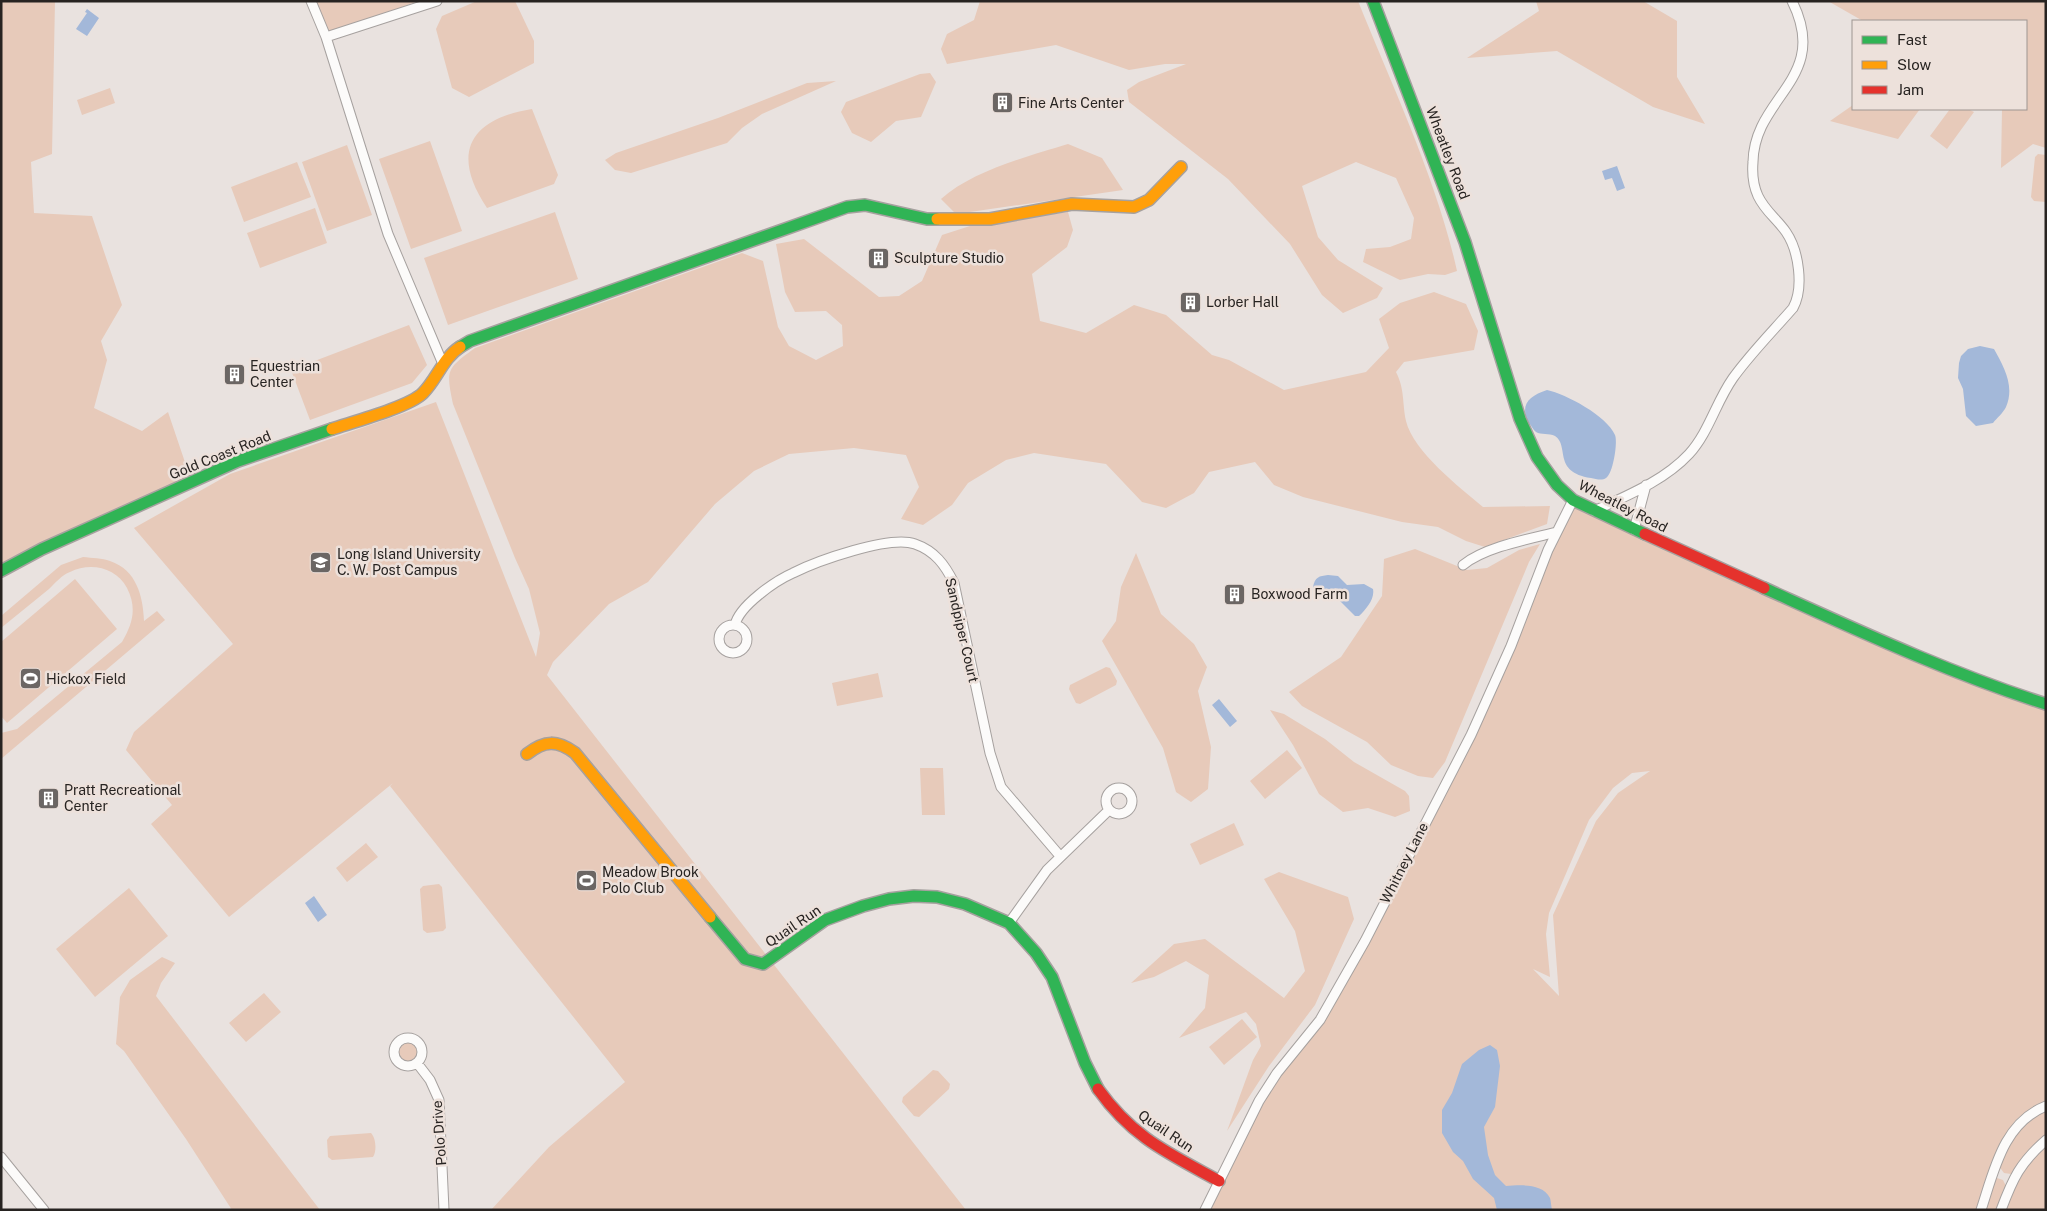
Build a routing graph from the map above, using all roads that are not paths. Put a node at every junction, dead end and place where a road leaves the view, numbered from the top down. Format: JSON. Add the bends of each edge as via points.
{"nodes":[{"id":1,"x":311,"y":1,"type":"edge"},
{"id":2,"x":438,"y":1,"type":"edge"},
{"id":3,"x":1373,"y":1,"type":"edge"},
{"id":4,"x":1792,"y":1,"type":"edge"},
{"id":5,"x":326,"y":37,"type":"junction"},
{"id":6,"x":1181,"y":167,"type":"dead end"},
{"id":7,"x":443,"y":364,"type":"junction"},
{"id":8,"x":1646,"y":485,"type":"junction"},
{"id":9,"x":1573,"y":500,"type":"junction"},
{"id":10,"x":1594,"y":511,"type":"junction"},
{"id":11,"x":1634,"y":530,"type":"junction"},
{"id":12,"x":1557,"y":532,"type":"junction"},
{"id":13,"x":1463,"y":565,"type":"dead end"},
{"id":14,"x":1,"y":571,"type":"edge"},
{"id":15,"x":735,"y":625,"type":"dead end"},
{"id":16,"x":2046,"y":704,"type":"edge"},
{"id":17,"x":527,"y":754,"type":"dead end"},
{"id":18,"x":1109,"y":810,"type":"dead end"},
{"id":19,"x":1060,"y":856,"type":"junction"},
{"id":20,"x":1009,"y":924,"type":"junction"},
{"id":21,"x":417,"y":1063,"type":"dead end"},
{"id":22,"x":2046,"y":1106,"type":"edge"},
{"id":23,"x":2046,"y":1140,"type":"edge"},
{"id":24,"x":1,"y":1157,"type":"edge"},
{"id":25,"x":1218,"y":1181,"type":"junction"},
{"id":26,"x":44,"y":1210,"type":"edge"},
{"id":27,"x":444,"y":1210,"type":"edge"},
{"id":28,"x":1205,"y":1210,"type":"edge"},
{"id":29,"x":1981,"y":1210,"type":"edge"},
{"id":30,"x":2001,"y":1210,"type":"edge"}],
"edges":[{"from":1,"to":5,"type":"street"},
{"from":2,"to":5,"type":"street"},
{"from":3,"to":9,"type":"street","name":"Wheatley Road","via":[[1465,242],[1520,419],[1537,457],[1557,485]]},
{"from":4,"to":8,"type":"street","via":[[1804,36],[1801,62],[1760,130],[1753,160],[1753,179],[1757,195],[1767,212],[1782,226],[1792,242],[1800,284],[1798,300],[1733,378],[1705,432],[1689,454],[1670,471]]},
{"from":5,"to":7,"type":"street","via":[[388,234]]},
{"from":6,"to":7,"type":"street","name":"Gold Coast Road","via":[[1149,200],[1134,208],[1072,204],[990,219],[927,219],[865,205],[847,207],[470,341],[452,352]]},
{"from":7,"to":14,"type":"street","name":"Gold Coast Road","via":[[423,393],[410,402],[238,461],[42,549]]},
{"from":8,"to":10,"type":"street"},
{"from":8,"to":11,"type":"street"},
{"from":9,"to":10,"type":"street","name":"Wheatley Road"},
{"from":9,"to":12,"type":"street","name":"Whitney Lane"},
{"from":10,"to":11,"type":"street","name":"Wheatley Road"},
{"from":11,"to":16,"type":"street","name":"Wheatley Road","via":[[1932,662],[1992,687]]},
{"from":12,"to":13,"type":"street","via":[[1506,545]]},
{"from":12,"to":25,"type":"street","name":"Whitney Lane","via":[[1475,726],[1364,941],[1320,1020],[1259,1101]]},
{"from":15,"to":19,"type":"street","name":"Sandpiper Court","via":[[736,616],[747,605],[791,574],[819,562],[895,542],[913,544],[930,552],[947,568],[954,583],[997,779],[1013,803]]},
{"from":17,"to":20,"type":"street","name":"Quail Run","via":[[544,742],[564,744],[575,753],[744,958],[763,964],[826,920],[862,906],[897,898],[937,897],[965,904]]},
{"from":18,"to":19,"type":"street"},
{"from":19,"to":20,"type":"street"},
{"from":20,"to":25,"type":"street","name":"Quail Run","via":[[1036,953],[1052,977],[1085,1063],[1113,1110],[1152,1144]]},
{"from":21,"to":27,"type":"street","name":"Polo Drive","via":[[439,1100]]},
{"from":22,"to":29,"type":"street","via":[[2017,1125],[2005,1143]]},
{"from":23,"to":30,"type":"street","via":[[2027,1157]]},
{"from":24,"to":26,"type":"street"},
{"from":25,"to":28,"type":"street","name":"Whitney Lane"}]}
